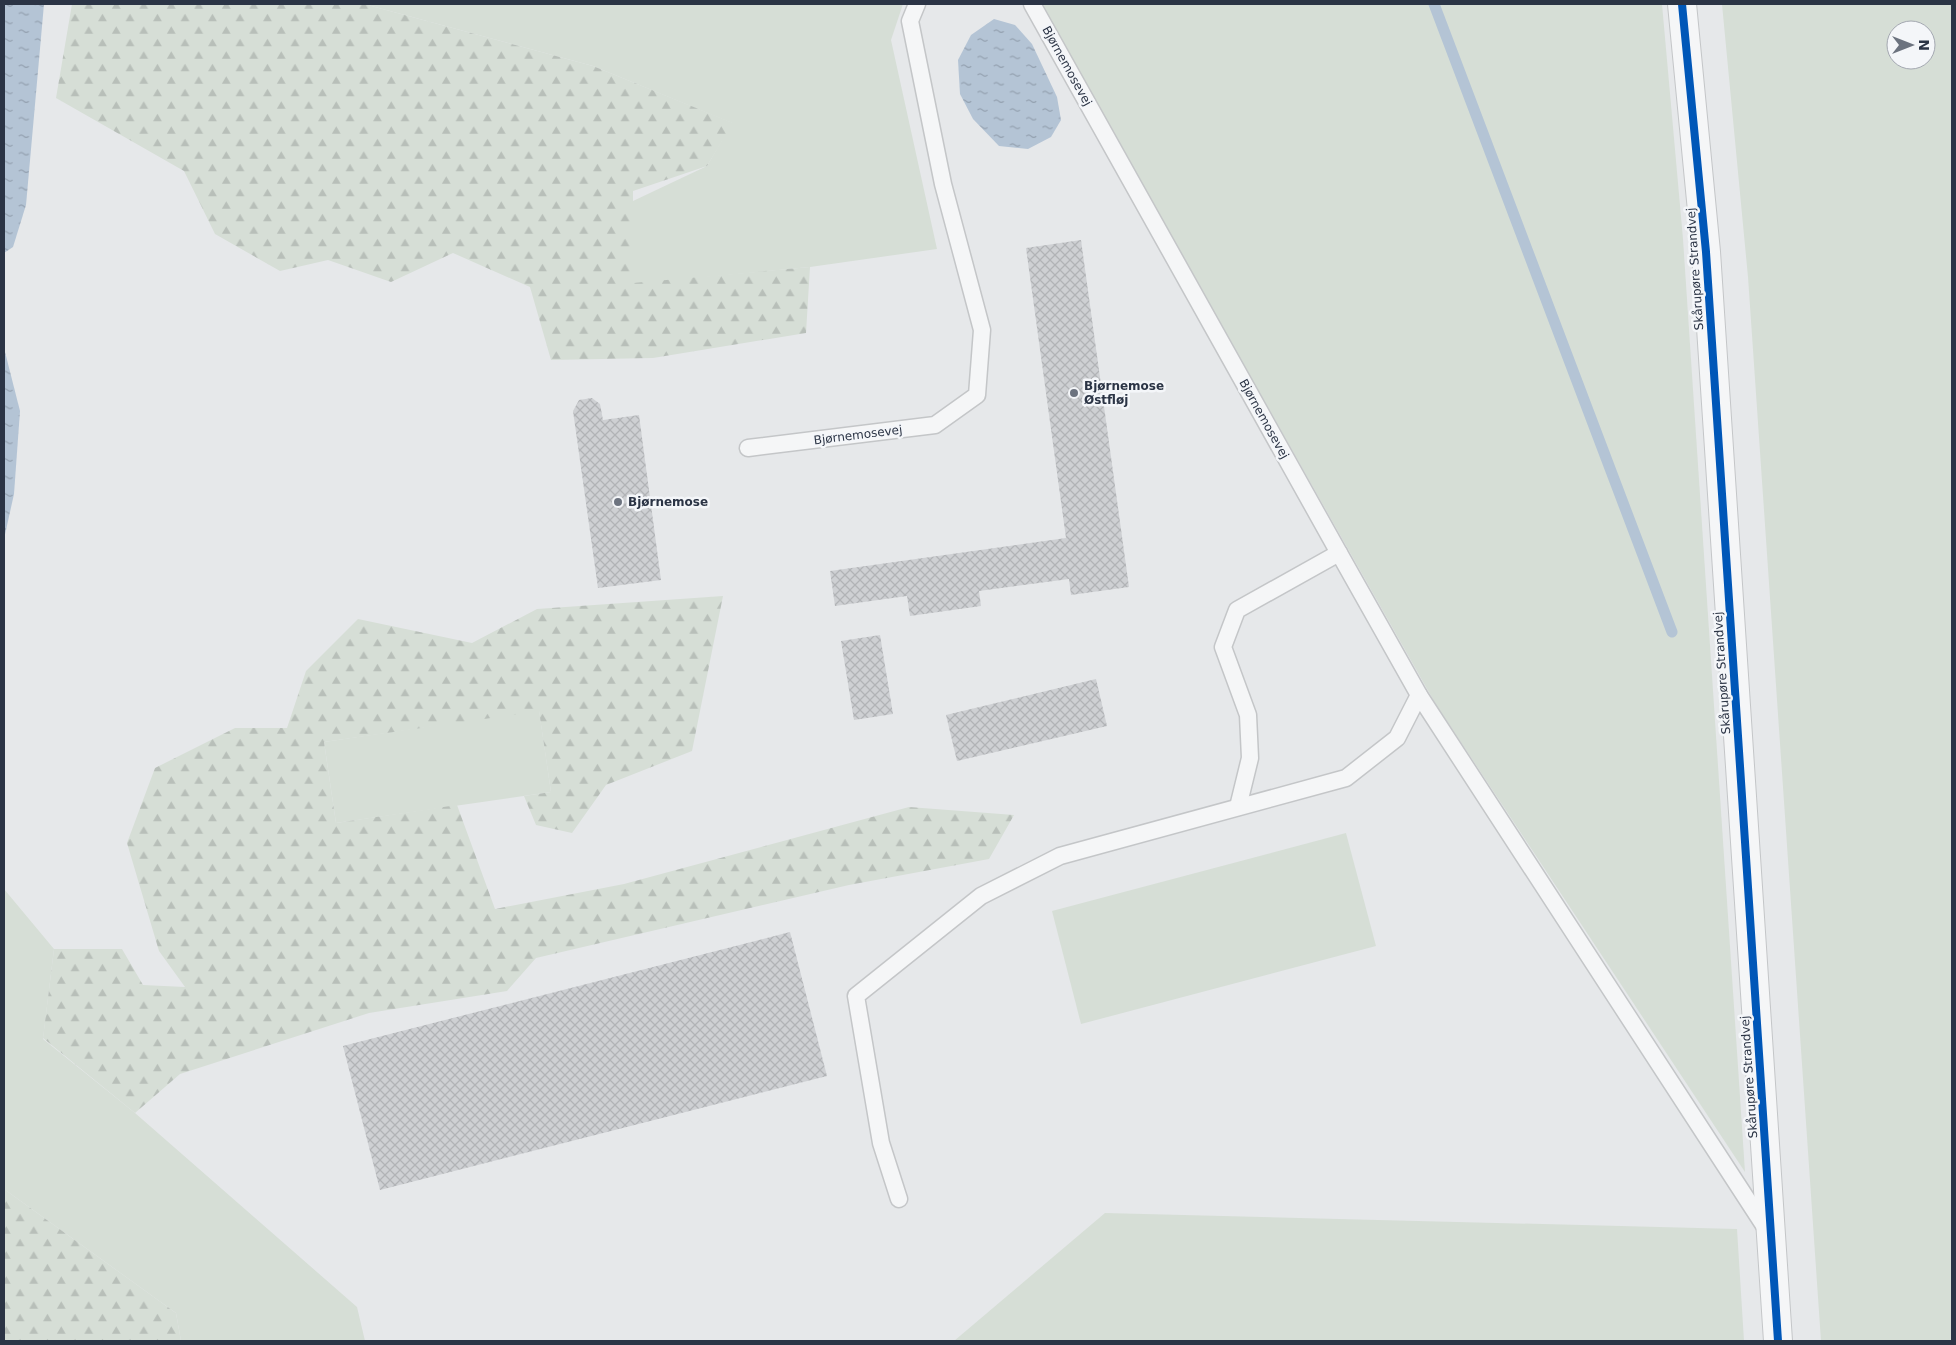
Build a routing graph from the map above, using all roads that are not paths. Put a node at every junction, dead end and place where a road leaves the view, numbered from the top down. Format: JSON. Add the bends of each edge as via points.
{"nodes":[{"id":1,"x":916,"y":4,"type":"edge"},
{"id":2,"x":1032,"y":4,"type":"edge"},
{"id":3,"x":1682,"y":4,"type":"edge"},
{"id":4,"x":748,"y":448,"type":"dead end"},
{"id":5,"x":1340,"y":554,"type":"junction"},
{"id":6,"x":1419,"y":695,"type":"junction"},
{"id":7,"x":1238,"y":807,"type":"junction"},
{"id":8,"x":899,"y":1199,"type":"dead end"},
{"id":9,"x":1770,"y":1234,"type":"junction"},
{"id":10,"x":1778,"y":1341,"type":"edge"}],
"edges":[{"from":1,"to":4,"type":"lane","name":"Bjørnemosevej","via":[[910,21],[943,184],[982,330],[977,395],[935,425]]},
{"from":2,"to":5,"type":"lane","name":"Bjørnemosevej"},
{"from":3,"to":9,"type":"street","name":"Skårupøre Strandvej","via":[[1706,262]]},
{"from":5,"to":6,"type":"lane","name":"Bjørnemosevej"},
{"from":5,"to":7,"type":"lane","via":[[1237,610],[1223,647],[1248,716],[1250,758]]},
{"from":6,"to":7,"type":"lane","via":[[1397,738],[1346,778]]},
{"from":6,"to":9,"type":"lane","name":"Bjørnemosevej"},
{"from":7,"to":8,"type":"lane","via":[[1060,856],[981,896],[856,996],[881,1143]]},
{"from":9,"to":10,"type":"street","name":"Skårupøre Strandvej"}]}
